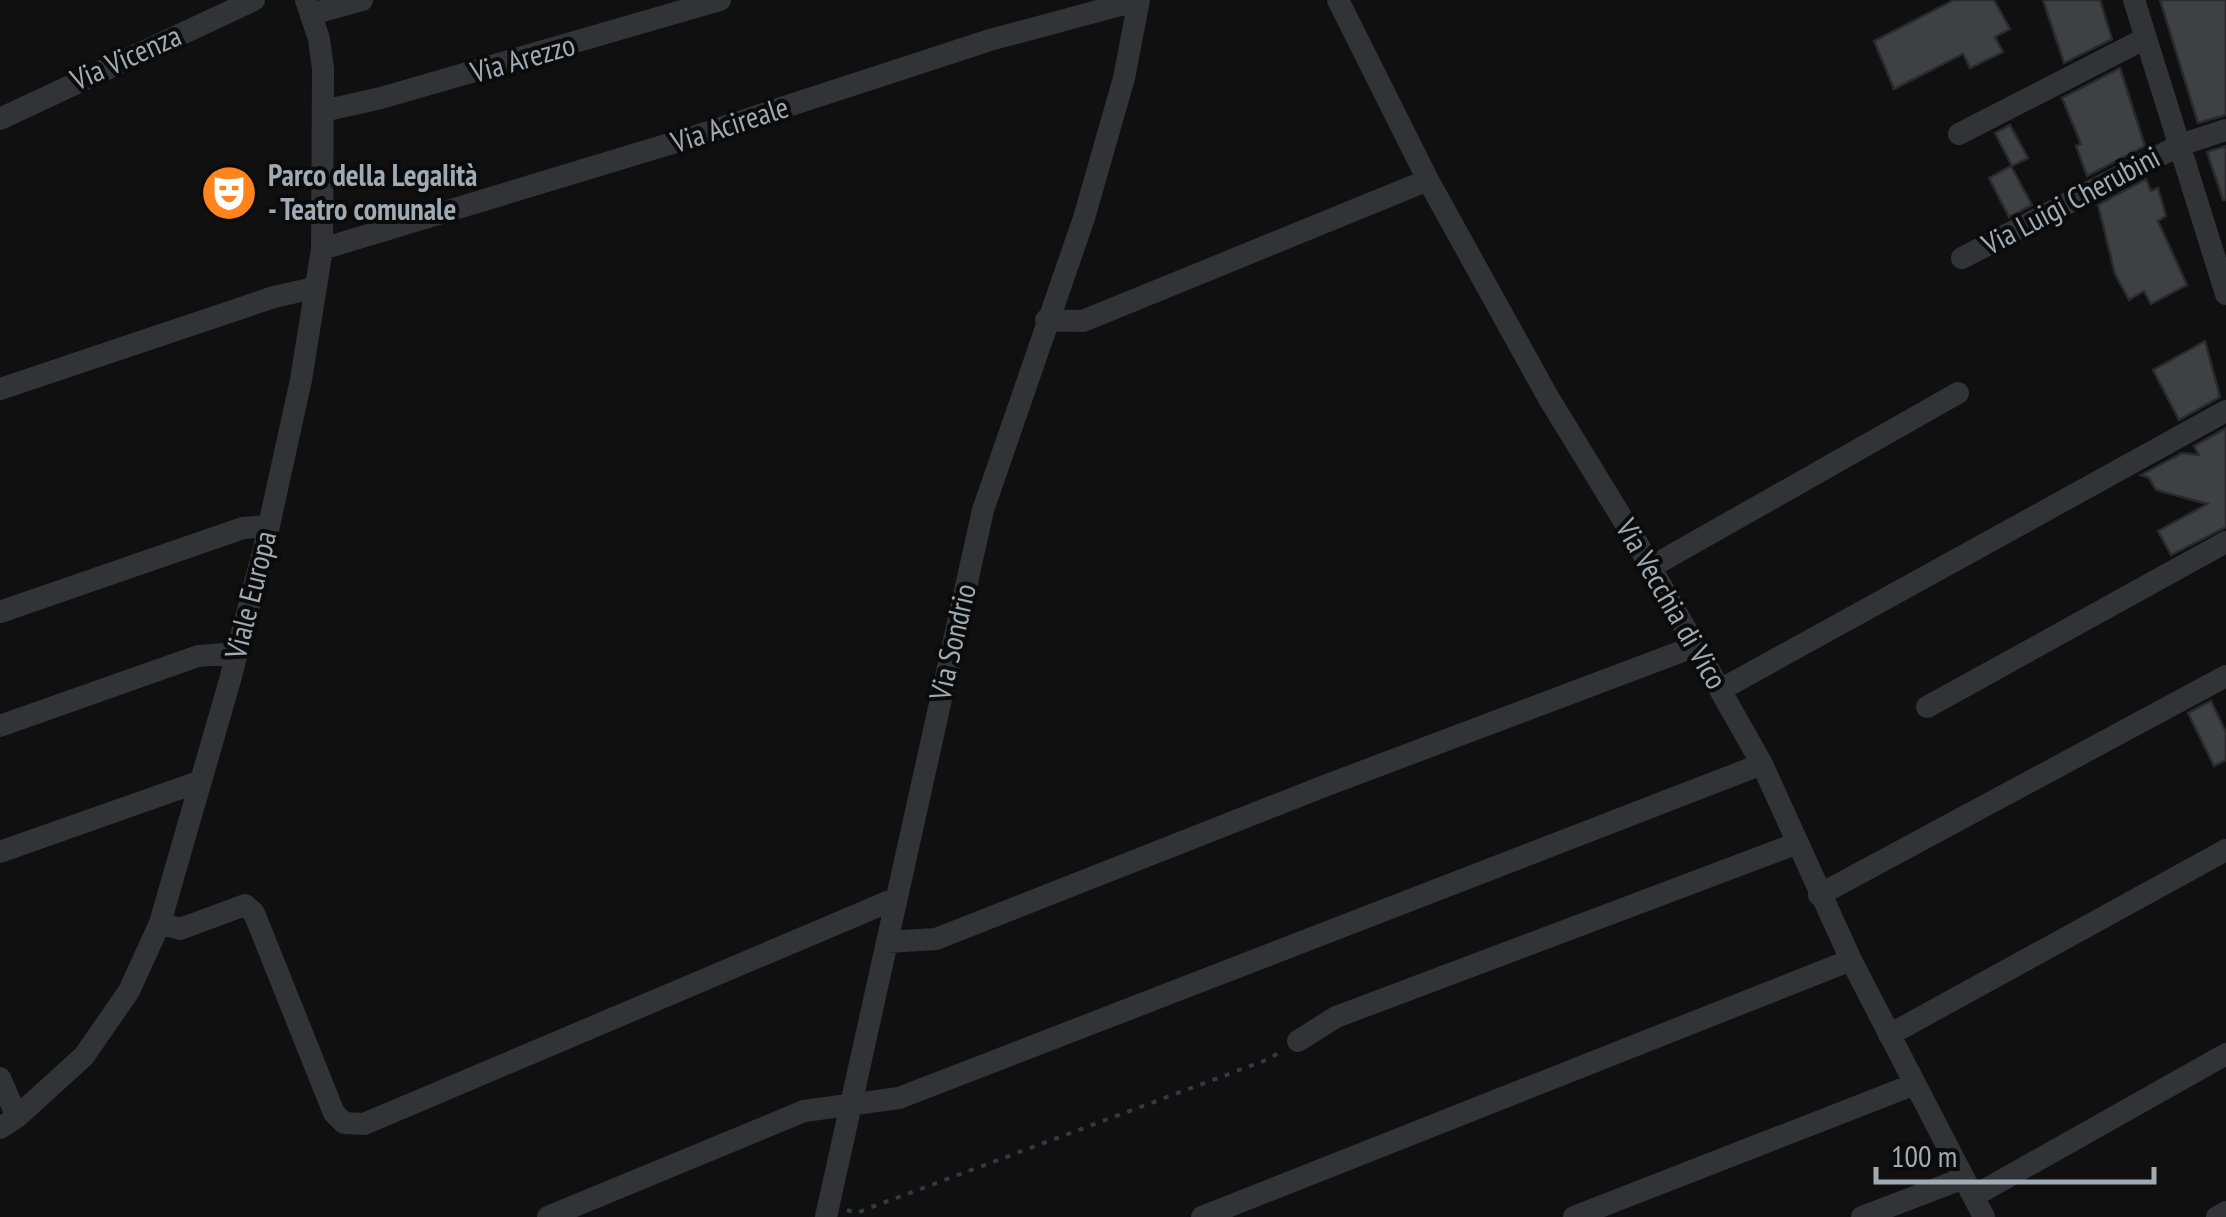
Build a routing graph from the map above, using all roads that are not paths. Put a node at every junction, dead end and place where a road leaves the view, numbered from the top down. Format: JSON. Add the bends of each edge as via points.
{"nodes":[{"id":1,"x":254,"y":0,"type":"edge"},
{"id":2,"x":362,"y":0,"type":"edge"},
{"id":3,"x":720,"y":0,"type":"edge"},
{"id":4,"x":1139,"y":0,"type":"edge"},
{"id":5,"x":1338,"y":0,"type":"edge"},
{"id":6,"x":2134,"y":0,"type":"edge"},
{"id":7,"x":309,"y":7,"type":"edge"},
{"id":8,"x":2146,"y":38,"type":"junction"},
{"id":9,"x":323,"y":111,"type":"junction"},
{"id":10,"x":0,"y":118,"type":"edge"},
{"id":11,"x":2226,"y":130,"type":"edge"},
{"id":12,"x":1958,"y":134,"type":"dead end"},
{"id":13,"x":2180,"y":145,"type":"junction"},
{"id":14,"x":1428,"y":180,"type":"junction"},
{"id":15,"x":322,"y":249,"type":"junction"},
{"id":16,"x":1962,"y":258,"type":"dead end"},
{"id":17,"x":314,"y":288,"type":"junction"},
{"id":18,"x":2226,"y":294,"type":"edge"},
{"id":19,"x":1046,"y":320,"type":"junction"},
{"id":20,"x":0,"y":389,"type":"edge"},
{"id":21,"x":1958,"y":393,"type":"dead end"},
{"id":22,"x":2226,"y":411,"type":"edge"},
{"id":23,"x":269,"y":526,"type":"junction"},
{"id":24,"x":2226,"y":542,"type":"edge"},
{"id":25,"x":1651,"y":568,"type":"junction"},
{"id":26,"x":0,"y":612,"type":"edge"},
{"id":27,"x":1696,"y":646,"type":"junction"},
{"id":28,"x":237,"y":652,"type":"junction"},
{"id":29,"x":2226,"y":676,"type":"edge"},
{"id":30,"x":1720,"y":690,"type":"junction"},
{"id":31,"x":1928,"y":707,"type":"dead end"},
{"id":32,"x":0,"y":726,"type":"edge"},
{"id":33,"x":1762,"y":764,"type":"junction"},
{"id":34,"x":201,"y":781,"type":"junction"},
{"id":35,"x":1798,"y":844,"type":"junction"},
{"id":36,"x":2226,"y":850,"type":"edge"},
{"id":37,"x":0,"y":852,"type":"edge"},
{"id":38,"x":1819,"y":895,"type":"junction"},
{"id":39,"x":897,"y":898,"type":"junction"},
{"id":40,"x":160,"y":923,"type":"junction"},
{"id":41,"x":887,"y":942,"type":"junction"},
{"id":42,"x":1850,"y":960,"type":"junction"},
{"id":43,"x":1889,"y":1035,"type":"junction"},
{"id":44,"x":1298,"y":1041,"type":"road end"},
{"id":45,"x":2226,"y":1054,"type":"edge"},
{"id":46,"x":0,"y":1078,"type":"edge"},
{"id":47,"x":1915,"y":1084,"type":"junction"},
{"id":48,"x":850,"y":1105,"type":"junction"},
{"id":49,"x":9,"y":1123,"type":"edge"},
{"id":50,"x":1974,"y":1197,"type":"edge"},
{"id":51,"x":828,"y":1211,"type":"edge"},
{"id":52,"x":2226,"y":1212,"type":"edge"},
{"id":53,"x":548,"y":1217,"type":"edge"},
{"id":54,"x":1202,"y":1217,"type":"edge"},
{"id":55,"x":1574,"y":1217,"type":"edge"},
{"id":56,"x":1862,"y":1217,"type":"edge"},
{"id":57,"x":2217,"y":1217,"type":"edge"}],
"edges":[{"from":1,"to":10,"type":"street","name":"Via Vicenza"},
{"from":2,"to":7,"type":"street"},
{"from":3,"to":9,"type":"street","name":"Via Arezzo"},
{"from":4,"to":15,"type":"street","name":"Via Acireale","via":[[990,40]]},
{"from":4,"to":19,"type":"street","name":"Via Sondrio","via":[[1084,218]]},
{"from":5,"to":14,"type":"street","name":"Via Vecchia di Vico"},
{"from":6,"to":8,"type":"street"},
{"from":7,"to":9,"type":"street","name":"Viale Europa","via":[[319,39]]},
{"from":8,"to":12,"type":"street"},
{"from":8,"to":13,"type":"street"},
{"from":9,"to":15,"type":"street","name":"Viale Europa"},
{"from":11,"to":13,"type":"street","name":"Via Luigi Cherubini"},
{"from":13,"to":16,"type":"street","name":"Via Luigi Cherubini"},
{"from":13,"to":18,"type":"street"},
{"from":14,"to":19,"type":"street","via":[[1083,321]]},
{"from":14,"to":25,"type":"street","name":"Via Vecchia di Vico"},
{"from":15,"to":17,"type":"street","name":"Viale Europa"},
{"from":17,"to":20,"type":"street"},
{"from":17,"to":23,"type":"street","name":"Viale Europa"},
{"from":19,"to":39,"type":"street","name":"Via Sondrio","via":[[983,510]]},
{"from":21,"to":25,"type":"street"},
{"from":22,"to":30,"type":"street"},
{"from":23,"to":26,"type":"street","via":[[174,550]]},
{"from":23,"to":28,"type":"street","name":"Viale Europa"},
{"from":24,"to":31,"type":"street"},
{"from":25,"to":27,"type":"street","name":"Via Vecchia di Vico"},
{"from":27,"to":30,"type":"street","name":"Via Vecchia di Vico"},
{"from":27,"to":41,"type":"street","via":[[936,938]]},
{"from":28,"to":32,"type":"street","via":[[198,656]]},
{"from":28,"to":34,"type":"street","name":"Viale Europa"},
{"from":29,"to":38,"type":"street"},
{"from":30,"to":33,"type":"street","name":"Via Vecchia di Vico"},
{"from":33,"to":35,"type":"street","name":"Via Vecchia di Vico"},
{"from":33,"to":48,"type":"street","via":[[899,1098]]},
{"from":34,"to":37,"type":"street"},
{"from":34,"to":40,"type":"street","name":"Viale Europa"},
{"from":35,"to":38,"type":"street","name":"Via Vecchia di Vico"},
{"from":35,"to":44,"type":"street","via":[[1336,1017]]},
{"from":36,"to":43,"type":"street"},
{"from":38,"to":42,"type":"street","name":"Via Vecchia di Vico"},
{"from":39,"to":40,"type":"street","via":[[364,1124],[344,1123],[334,1113],[245,904],[180,928]]},
{"from":39,"to":41,"type":"street","name":"Via Sondrio"},
{"from":40,"to":49,"type":"street","name":"Viale Europa","via":[[129,991],[84,1056]]},
{"from":41,"to":48,"type":"street","name":"Via Sondrio"},
{"from":42,"to":43,"type":"street","name":"Via Vecchia di Vico"},
{"from":42,"to":54,"type":"street"},
{"from":43,"to":47,"type":"street","name":"Via Vecchia di Vico"},
{"from":45,"to":50,"type":"street"},
{"from":46,"to":49,"type":"street"},
{"from":47,"to":50,"type":"street","name":"Via Vecchia di Vico"},
{"from":47,"to":55,"type":"street"},
{"from":48,"to":51,"type":"street","name":"Via Sondrio"},
{"from":48,"to":53,"type":"street","via":[[804,1111]]},
{"from":50,"to":56,"type":"street"},
{"from":52,"to":57,"type":"street"}]}
